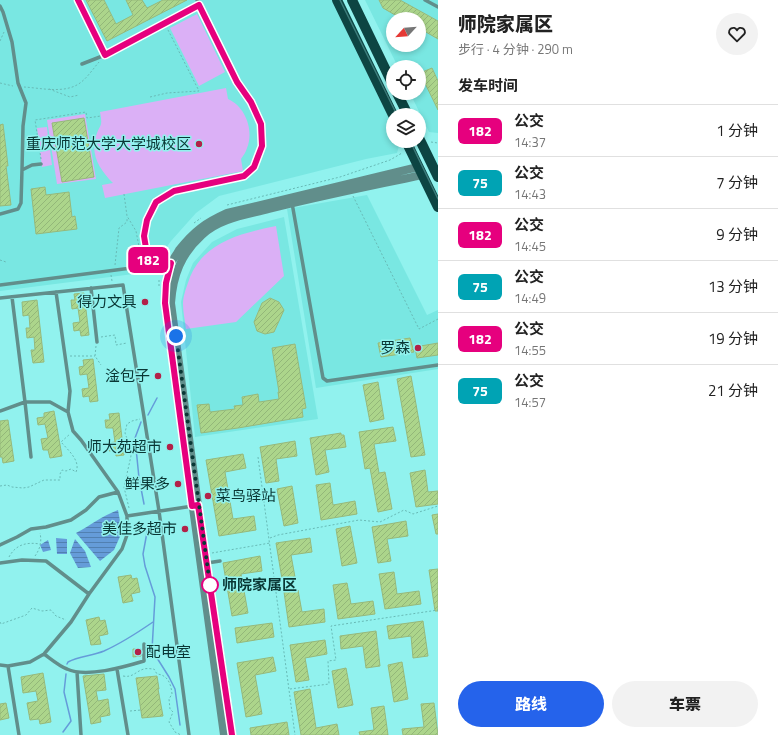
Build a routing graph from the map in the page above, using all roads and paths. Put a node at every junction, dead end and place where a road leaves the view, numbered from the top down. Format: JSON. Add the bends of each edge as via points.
{"nodes":[{"id":1,"x":78,"y":0,"type":"edge"},
{"id":2,"x":197,"y":0,"type":"edge"},
{"id":3,"x":337,"y":0,"type":"edge"},
{"id":4,"x":352,"y":0,"type":"edge"},
{"id":5,"x":425,"y":0,"type":"edge"},
{"id":6,"x":199,"y":5,"type":"junction"},
{"id":7,"x":0,"y":6,"type":"edge"},
{"id":8,"x":438,"y":7,"type":"edge"},
{"id":9,"x":165,"y":23,"type":"junction"},
{"id":10,"x":7,"y":25,"type":"junction"},
{"id":11,"x":0,"y":41,"type":"edge"},
{"id":12,"x":105,"y":55,"type":"junction"},
{"id":13,"x":82,"y":64,"type":"dead end"},
{"id":14,"x":386,"y":70,"type":"edge"},
{"id":15,"x":0,"y":83,"type":"edge"},
{"id":16,"x":19,"y":87,"type":"junction"},
{"id":17,"x":46,"y":89,"type":"junction"},
{"id":18,"x":79,"y":95,"type":"dead end"},
{"id":19,"x":150,"y":97,"type":"dead end"},
{"id":20,"x":390,"y":108,"type":"edge"},
{"id":21,"x":101,"y":116,"type":"dead end"},
{"id":22,"x":404,"y":148,"type":"edge"},
{"id":23,"x":409,"y":148,"type":"edge"},
{"id":24,"x":424,"y":148,"type":"edge"},
{"id":25,"x":41,"y":164,"type":"joint"},
{"id":26,"x":436,"y":169,"type":"edge"},
{"id":27,"x":22,"y":170,"type":"junction"},
{"id":28,"x":420,"y":171,"type":"junction"},
{"id":29,"x":350,"y":190,"type":"junction"},
{"id":30,"x":124,"y":194,"type":"dead end"},
{"id":31,"x":292,"y":200,"type":"junction"},
{"id":32,"x":225,"y":206,"type":"dead end"},
{"id":33,"x":438,"y":207,"type":"edge"},
{"id":34,"x":0,"y":214,"type":"edge"},
{"id":35,"x":127,"y":216,"type":"junction"},
{"id":36,"x":202,"y":218,"type":"dead end"},
{"id":37,"x":192,"y":226,"type":"dead end"},
{"id":38,"x":0,"y":260,"type":"edge"},
{"id":39,"x":6,"y":262,"type":"dead end"},
{"id":40,"x":171,"y":263,"type":"junction"},
{"id":41,"x":149,"y":266,"type":"junction"},
{"id":42,"x":142,"y":267,"type":"junction"},
{"id":43,"x":111,"y":271,"type":"junction"},
{"id":44,"x":160,"y":277,"type":"dead end"},
{"id":45,"x":0,"y":285,"type":"edge"},
{"id":46,"x":113,"y":286,"type":"junction"},
{"id":47,"x":91,"y":288,"type":"junction"},
{"id":48,"x":159,"y":291,"type":"dead end"},
{"id":49,"x":56,"y":292,"type":"junction"},
{"id":50,"x":12,"y":297,"type":"junction"},
{"id":51,"x":0,"y":298,"type":"edge"},
{"id":52,"x":438,"y":319,"type":"edge"},
{"id":53,"x":97,"y":340,"type":"junction"},
{"id":54,"x":132,"y":342,"type":"junction"},
{"id":55,"x":65,"y":356,"type":"junction"},
{"id":56,"x":95,"y":356,"type":"junction"},
{"id":57,"x":438,"y":364,"type":"edge"},
{"id":58,"x":101,"y":365,"type":"dead end"},
{"id":59,"x":25,"y":402,"type":"junction"},
{"id":60,"x":0,"y":411,"type":"edge"},
{"id":61,"x":68,"y":412,"type":"junction"},
{"id":62,"x":144,"y":418,"type":"junction"},
{"id":63,"x":73,"y":431,"type":"junction"},
{"id":64,"x":31,"y":457,"type":"dead end"},
{"id":65,"x":258,"y":457,"type":"dead end"},
{"id":66,"x":0,"y":486,"type":"edge"},
{"id":67,"x":118,"y":492,"type":"junction"},
{"id":68,"x":195,"y":506,"type":"junction"},
{"id":69,"x":438,"y":506,"type":"edge"},
{"id":70,"x":159,"y":511,"type":"junction"},
{"id":71,"x":127,"y":515,"type":"junction"},
{"id":72,"x":39,"y":528,"type":"junction"},
{"id":73,"x":270,"y":538,"type":"junction"},
{"id":74,"x":270,"y":543,"type":"junction"},
{"id":75,"x":0,"y":544,"type":"edge"},
{"id":76,"x":40,"y":544,"type":"junction"},
{"id":77,"x":206,"y":559,"type":"junction"},
{"id":78,"x":33,"y":560,"type":"junction"},
{"id":79,"x":220,"y":561,"type":"dead end"},
{"id":80,"x":1,"y":563,"type":"edge"},
{"id":81,"x":89,"y":594,"type":"junction"},
{"id":82,"x":438,"y":610,"type":"edge"},
{"id":83,"x":0,"y":622,"type":"edge"},
{"id":84,"x":71,"y":622,"type":"junction"},
{"id":85,"x":144,"y":644,"type":"dead end"},
{"id":86,"x":44,"y":654,"type":"junction"},
{"id":87,"x":0,"y":665,"type":"edge"},
{"id":88,"x":8,"y":666,"type":"junction"},
{"id":89,"x":117,"y":669,"type":"junction"},
{"id":90,"x":77,"y":672,"type":"junction"},
{"id":91,"x":118,"y":675,"type":"junction"},
{"id":92,"x":289,"y":689,"type":"junction"},
{"id":93,"x":141,"y":710,"type":"dead end"},
{"id":94,"x":124,"y":712,"type":"junction"},
{"id":95,"x":18,"y":735,"type":"edge"},
{"id":96,"x":81,"y":735,"type":"edge"},
{"id":97,"x":128,"y":735,"type":"edge"},
{"id":98,"x":181,"y":735,"type":"edge"},
{"id":99,"x":189,"y":735,"type":"edge"},
{"id":100,"x":224,"y":735,"type":"edge"},
{"id":101,"x":232,"y":735,"type":"edge"},
{"id":102,"x":295,"y":735,"type":"edge"}],
"edges":[{"from":1,"to":12,"type":"lane"},
{"from":2,"to":6,"type":"lane"},
{"from":3,"to":20,"type":"main road"},
{"from":4,"to":14,"type":"main road"},
{"from":5,"to":8,"type":"lane"},
{"from":6,"to":9,"type":"lane"},
{"from":6,"to":41,"type":"lane","via":[[261,124],[262,146],[254,167],[244,176],[174,191],[156,202],[147,220],[144,236]]},
{"from":7,"to":10,"type":"lane"},
{"from":9,"to":12,"type":"lane"},
{"from":9,"to":19,"type":"path","via":[[199,90]]},
{"from":10,"to":11,"type":"path"},
{"from":10,"to":16,"type":"lane"},
{"from":12,"to":13,"type":"lane"},
{"from":12,"to":17,"type":"path","via":[[79,84],[69,88]]},
{"from":15,"to":16,"type":"path"},
{"from":16,"to":17,"type":"path"},
{"from":16,"to":27,"type":"lane","via":[[26,103]]},
{"from":17,"to":18,"type":"path","via":[[70,97]]},
{"from":21,"to":25,"type":"path","via":[[87,118],[86,112],[35,120]]},
{"from":22,"to":32,"type":"path","via":[[390,160],[340,177]]},
{"from":23,"to":28,"type":"main road"},
{"from":24,"to":26,"type":"main road"},
{"from":25,"to":27,"type":"lane"},
{"from":26,"to":28,"type":"main road"},
{"from":27,"to":34,"type":"lane","via":[[22,203],[18,209]]},
{"from":28,"to":29,"type":"street"},
{"from":28,"to":31,"type":"street"},
{"from":28,"to":33,"type":"main road"},
{"from":29,"to":31,"type":"street"},
{"from":29,"to":52,"type":"path","via":[[419,329]]},
{"from":30,"to":35,"type":"path"},
{"from":31,"to":40,"type":"street","via":[[227,213],[212,220],[186,241]]},
{"from":31,"to":57,"type":"lane","via":[[323,378],[327,381]]},
{"from":31,"to":68,"type":"street","via":[[214,226],[191,247],[177,269],[171,303]]},
{"from":35,"to":42,"type":"path","via":[[136,231]]},
{"from":35,"to":43,"type":"path","via":[[127,222],[119,228],[115,266]]},
{"from":36,"to":37,"type":"path"},
{"from":38,"to":39,"type":"path"},
{"from":40,"to":41,"type":"lane"},
{"from":40,"to":68,"type":"street","via":[[165,303]]},
{"from":41,"to":42,"type":"lane"},
{"from":42,"to":43,"type":"lane"},
{"from":43,"to":45,"type":"lane"},
{"from":43,"to":46,"type":"path"},
{"from":44,"to":48,"type":"path"},
{"from":46,"to":47,"type":"lane"},
{"from":46,"to":54,"type":"lane","via":[[123,285]]},
{"from":47,"to":49,"type":"lane"},
{"from":47,"to":53,"type":"lane"},
{"from":49,"to":50,"type":"lane"},
{"from":49,"to":55,"type":"lane"},
{"from":50,"to":51,"type":"lane"},
{"from":50,"to":59,"type":"lane"},
{"from":53,"to":54,"type":"path","via":[[115,335],[116,345]]},
{"from":53,"to":56,"type":"path"},
{"from":54,"to":62,"type":"lane"},
{"from":55,"to":56,"type":"path"},
{"from":55,"to":61,"type":"lane","via":[[70,391]]},
{"from":56,"to":58,"type":"path"},
{"from":59,"to":60,"type":"lane"},
{"from":59,"to":61,"type":"lane","via":[[50,402]]},
{"from":59,"to":64,"type":"lane"},
{"from":61,"to":63,"type":"lane"},
{"from":62,"to":70,"type":"lane"},
{"from":62,"to":71,"type":"path","via":[[127,424],[131,456],[124,487],[130,513]]},
{"from":63,"to":66,"type":"path","via":[[62,442],[77,463],[76,472],[71,469],[62,470],[60,480],[44,480],[29,487]]},
{"from":63,"to":67,"type":"lane"},
{"from":65,"to":73,"type":"path"},
{"from":67,"to":71,"type":"lane"},
{"from":67,"to":72,"type":"lane","via":[[99,498],[70,520]]},
{"from":68,"to":70,"type":"lane"},
{"from":68,"to":77,"type":"street"},
{"from":68,"to":100,"type":"street"},
{"from":69,"to":73,"type":"path","via":[[414,514],[404,510],[380,522],[359,520]]},
{"from":70,"to":71,"type":"lane"},
{"from":70,"to":99,"type":"lane"},
{"from":71,"to":81,"type":"lane","via":[[127,535],[122,549]]},
{"from":72,"to":75,"type":"lane","via":[[31,529]]},
{"from":72,"to":76,"type":"path"},
{"from":73,"to":74,"type":"path"},
{"from":74,"to":77,"type":"path"},
{"from":74,"to":92,"type":"path"},
{"from":76,"to":78,"type":"path","via":[[40,550]]},
{"from":76,"to":80,"type":"path","via":[[30,543],[21,546],[13,550],[9,558]]},
{"from":77,"to":79,"type":"lane"},
{"from":77,"to":101,"type":"street"},
{"from":78,"to":80,"type":"lane"},
{"from":78,"to":81,"type":"lane","via":[[46,561]]},
{"from":81,"to":84,"type":"lane"},
{"from":82,"to":92,"type":"path","via":[[331,626],[336,660],[328,661],[329,684]]},
{"from":83,"to":84,"type":"path","via":[[1,624],[26,615],[32,608],[51,610],[56,616]]},
{"from":84,"to":86,"type":"lane"},
{"from":85,"to":89,"type":"lane","via":[[144,661]]},
{"from":86,"to":88,"type":"lane","via":[[30,662]]},
{"from":86,"to":90,"type":"lane","via":[[66,669]]},
{"from":87,"to":88,"type":"lane"},
{"from":88,"to":95,"type":"lane"},
{"from":89,"to":90,"type":"lane"},
{"from":89,"to":91,"type":"lane"},
{"from":90,"to":96,"type":"lane"},
{"from":91,"to":94,"type":"lane"},
{"from":91,"to":98,"type":"path","via":[[128,677],[144,669],[154,669],[167,678],[172,694],[169,698],[170,709],[173,712],[170,722],[175,732]]},
{"from":92,"to":102,"type":"path"},
{"from":93,"to":94,"type":"path"},
{"from":94,"to":97,"type":"lane"}]}
